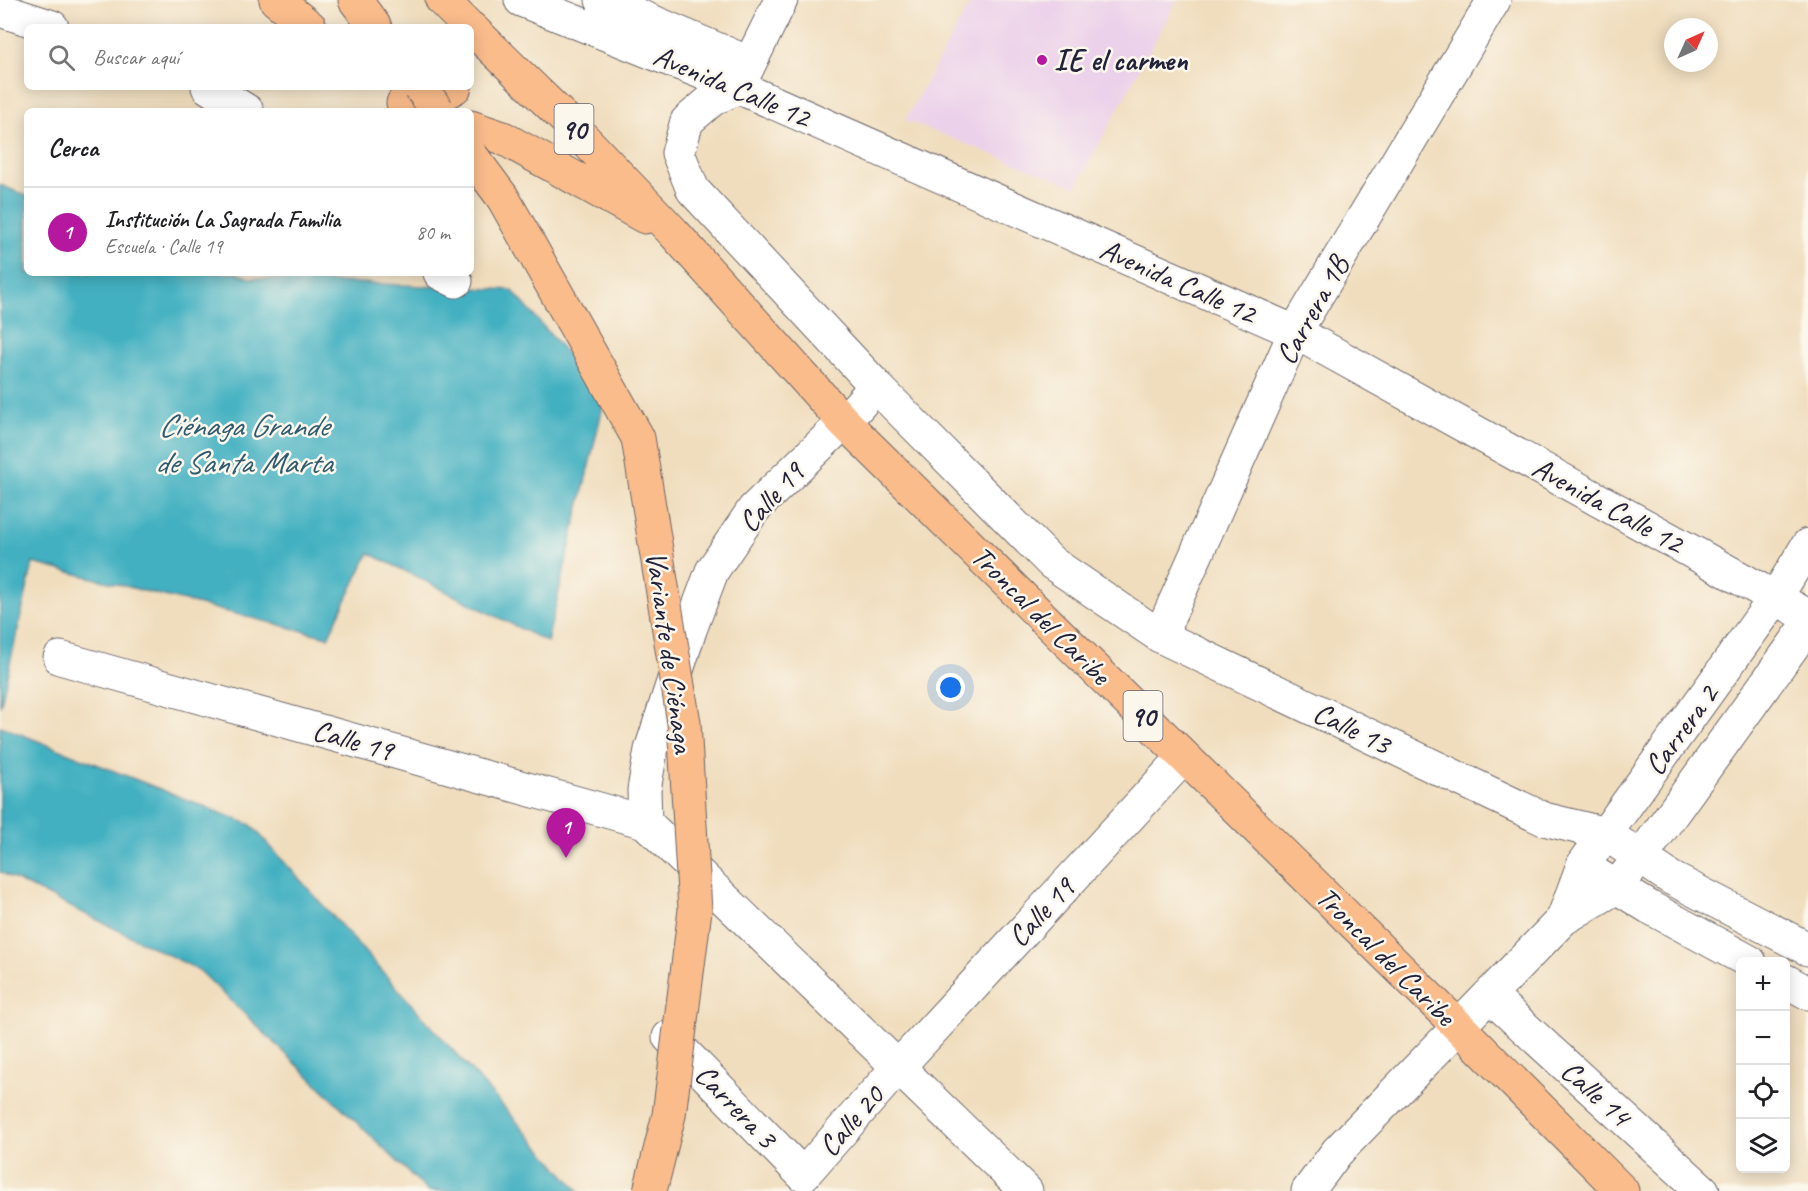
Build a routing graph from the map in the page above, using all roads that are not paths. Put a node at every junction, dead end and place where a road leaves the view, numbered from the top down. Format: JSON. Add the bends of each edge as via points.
{"nodes":[{"id":1,"x":276,"y":0,"type":"edge"},
{"id":2,"x":355,"y":0,"type":"edge"},
{"id":3,"x":442,"y":0,"type":"edge"},
{"id":4,"x":521,"y":0,"type":"edge"},
{"id":5,"x":602,"y":0,"type":"edge"},
{"id":6,"x":781,"y":0,"type":"edge"},
{"id":7,"x":1494,"y":0,"type":"edge"},
{"id":8,"x":0,"y":10,"type":"edge"},
{"id":9,"x":43,"y":24,"type":"edge"},
{"id":10,"x":306,"y":24,"type":"edge"},
{"id":11,"x":373,"y":24,"type":"edge"},
{"id":12,"x":466,"y":24,"type":"edge"},
{"id":13,"x":474,"y":32,"type":"edge"},
{"id":14,"x":743,"y":75,"type":"junction"},
{"id":15,"x":213,"y":90,"type":"edge"},
{"id":16,"x":450,"y":90,"type":"edge"},
{"id":17,"x":408,"y":97,"type":"edge"},
{"id":18,"x":242,"y":108,"type":"edge"},
{"id":19,"x":432,"y":108,"type":"edge"},
{"id":20,"x":474,"y":128,"type":"edge"},
{"id":21,"x":474,"y":159,"type":"edge"},
{"id":22,"x":673,"y":232,"type":"junction"},
{"id":23,"x":1295,"y":332,"type":"junction"},
{"id":24,"x":876,"y":386,"type":"junction"},
{"id":25,"x":844,"y":422,"type":"junction"},
{"id":26,"x":1808,"y":545,"type":"edge"},
{"id":27,"x":1776,"y":597,"type":"junction"},
{"id":28,"x":1808,"y":616,"type":"edge"},
{"id":29,"x":1808,"y":625,"type":"edge"},
{"id":30,"x":1160,"y":636,"type":"junction"},
{"id":31,"x":60,"y":658,"type":"dead end"},
{"id":32,"x":1184,"y":757,"type":"junction"},
{"id":33,"x":1544,"y":819,"type":"junction"},
{"id":34,"x":645,"y":822,"type":"junction"},
{"id":35,"x":1606,"y":834,"type":"junction"},
{"id":36,"x":1641,"y":857,"type":"junction"},
{"id":37,"x":1583,"y":865,"type":"junction"},
{"id":38,"x":1615,"y":888,"type":"junction"},
{"id":39,"x":1563,"y":919,"type":"junction"},
{"id":40,"x":1808,"y":950,"type":"edge"},
{"id":41,"x":1741,"y":957,"type":"edge"},
{"id":42,"x":1790,"y":984,"type":"edge"},
{"id":43,"x":1808,"y":993,"type":"edge"},
{"id":44,"x":1489,"y":995,"type":"junction"},
{"id":45,"x":1459,"y":1028,"type":"junction"},
{"id":46,"x":669,"y":1037,"type":"dead end"},
{"id":47,"x":898,"y":1067,"type":"junction"},
{"id":48,"x":803,"y":1175,"type":"joint"},
{"id":49,"x":650,"y":1191,"type":"edge"},
{"id":50,"x":1026,"y":1191,"type":"edge"},
{"id":51,"x":1308,"y":1191,"type":"edge"},
{"id":52,"x":1622,"y":1191,"type":"edge"},
{"id":53,"x":1703,"y":1191,"type":"edge"}],
"edges":[{"from":1,"to":10,"type":"main road"},
{"from":2,"to":11,"type":"main road"},
{"from":3,"to":12,"type":"main road","name":"Troncal del Caribe","number":"90"},
{"from":4,"to":14,"type":"street","name":"Avenida Calle 12"},
{"from":5,"to":14,"type":"street"},
{"from":6,"to":14,"type":"street"},
{"from":7,"to":23,"type":"street","name":"Carrera 1B"},
{"from":8,"to":9,"type":"street"},
{"from":13,"to":22,"type":"main road","name":"Troncal del Caribe","number":"90","via":[[566,120]]},
{"from":14,"to":23,"type":"street","name":"Avenida Calle 12"},
{"from":14,"to":24,"type":"street","name":"Calle 13","via":[[687,121],[678,153],[693,190]]},
{"from":15,"to":18,"type":"street"},
{"from":16,"to":17,"type":"main road","via":[[432,100]]},
{"from":17,"to":19,"type":"main road","bridge":true},
{"from":20,"to":22,"type":"main road","name":"Troncal del Caribe","number":"90","via":[[503,138]]},
{"from":21,"to":49,"type":"main road","name":"Variante de Ciénaga","bridge":true,"via":[[503,198],[638,438],[684,723],[695,910],[669,1115]]},
{"from":22,"to":25,"type":"main road","name":"Troncal del Caribe","number":"90"},
{"from":23,"to":27,"type":"street","name":"Avenida Calle 12"},
{"from":23,"to":30,"type":"street","name":"Carrera 1B"},
{"from":24,"to":25,"type":"street","name":"Calle 19"},
{"from":24,"to":30,"type":"street","name":"Calle 13","via":[[1052,563]]},
{"from":25,"to":32,"type":"main road","name":"Troncal del Caribe","number":"90"},
{"from":25,"to":34,"type":"street","name":"Calle 19","via":[[754,509],[712,571],[651,750],[644,790]]},
{"from":26,"to":27,"type":"street","name":"Carrera 2"},
{"from":27,"to":28,"type":"street","name":"Avenida Calle 12"},
{"from":27,"to":35,"type":"street","name":"Carrera 2"},
{"from":29,"to":36,"type":"street","name":"Carrera 2"},
{"from":30,"to":33,"type":"street","name":"Calle 13"},
{"from":31,"to":34,"type":"street","name":"Calle 19"},
{"from":32,"to":45,"type":"main road","name":"Troncal del Caribe","number":"90"},
{"from":32,"to":47,"type":"street","name":"Calle 19"},
{"from":33,"to":35,"type":"street","name":"Calle 13"},
{"from":33,"to":37,"type":"street","name":"Calle 13"},
{"from":34,"to":47,"type":"street","name":"Calle 19"},
{"from":35,"to":36,"type":"street","name":"Calle 13"},
{"from":35,"to":37,"type":"street","name":"Carrera 2"},
{"from":36,"to":38,"type":"street","name":"Carrera 2"},
{"from":36,"to":40,"type":"street","name":"Calle 13","via":[[1671,878]]},
{"from":37,"to":38,"type":"street","name":"Calle 13"},
{"from":37,"to":39,"type":"street","name":"Carrera 2"},
{"from":38,"to":39,"type":"street","name":"Carrera 2"},
{"from":38,"to":41,"type":"street","name":"Calle 13"},
{"from":39,"to":44,"type":"street","name":"Carrera 2"},
{"from":42,"to":43,"type":"street"},
{"from":44,"to":45,"type":"street","name":"Carrera 2"},
{"from":44,"to":53,"type":"street","name":"Calle 14"},
{"from":45,"to":51,"type":"street","via":[[1337,1152]]},
{"from":45,"to":52,"type":"main road","name":"Troncal del Caribe","number":"90"},
{"from":46,"to":48,"type":"street","name":"Carrera 3"},
{"from":47,"to":48,"type":"street","name":"Calle 20"},
{"from":47,"to":50,"type":"street","name":"Calle 19"}]}
